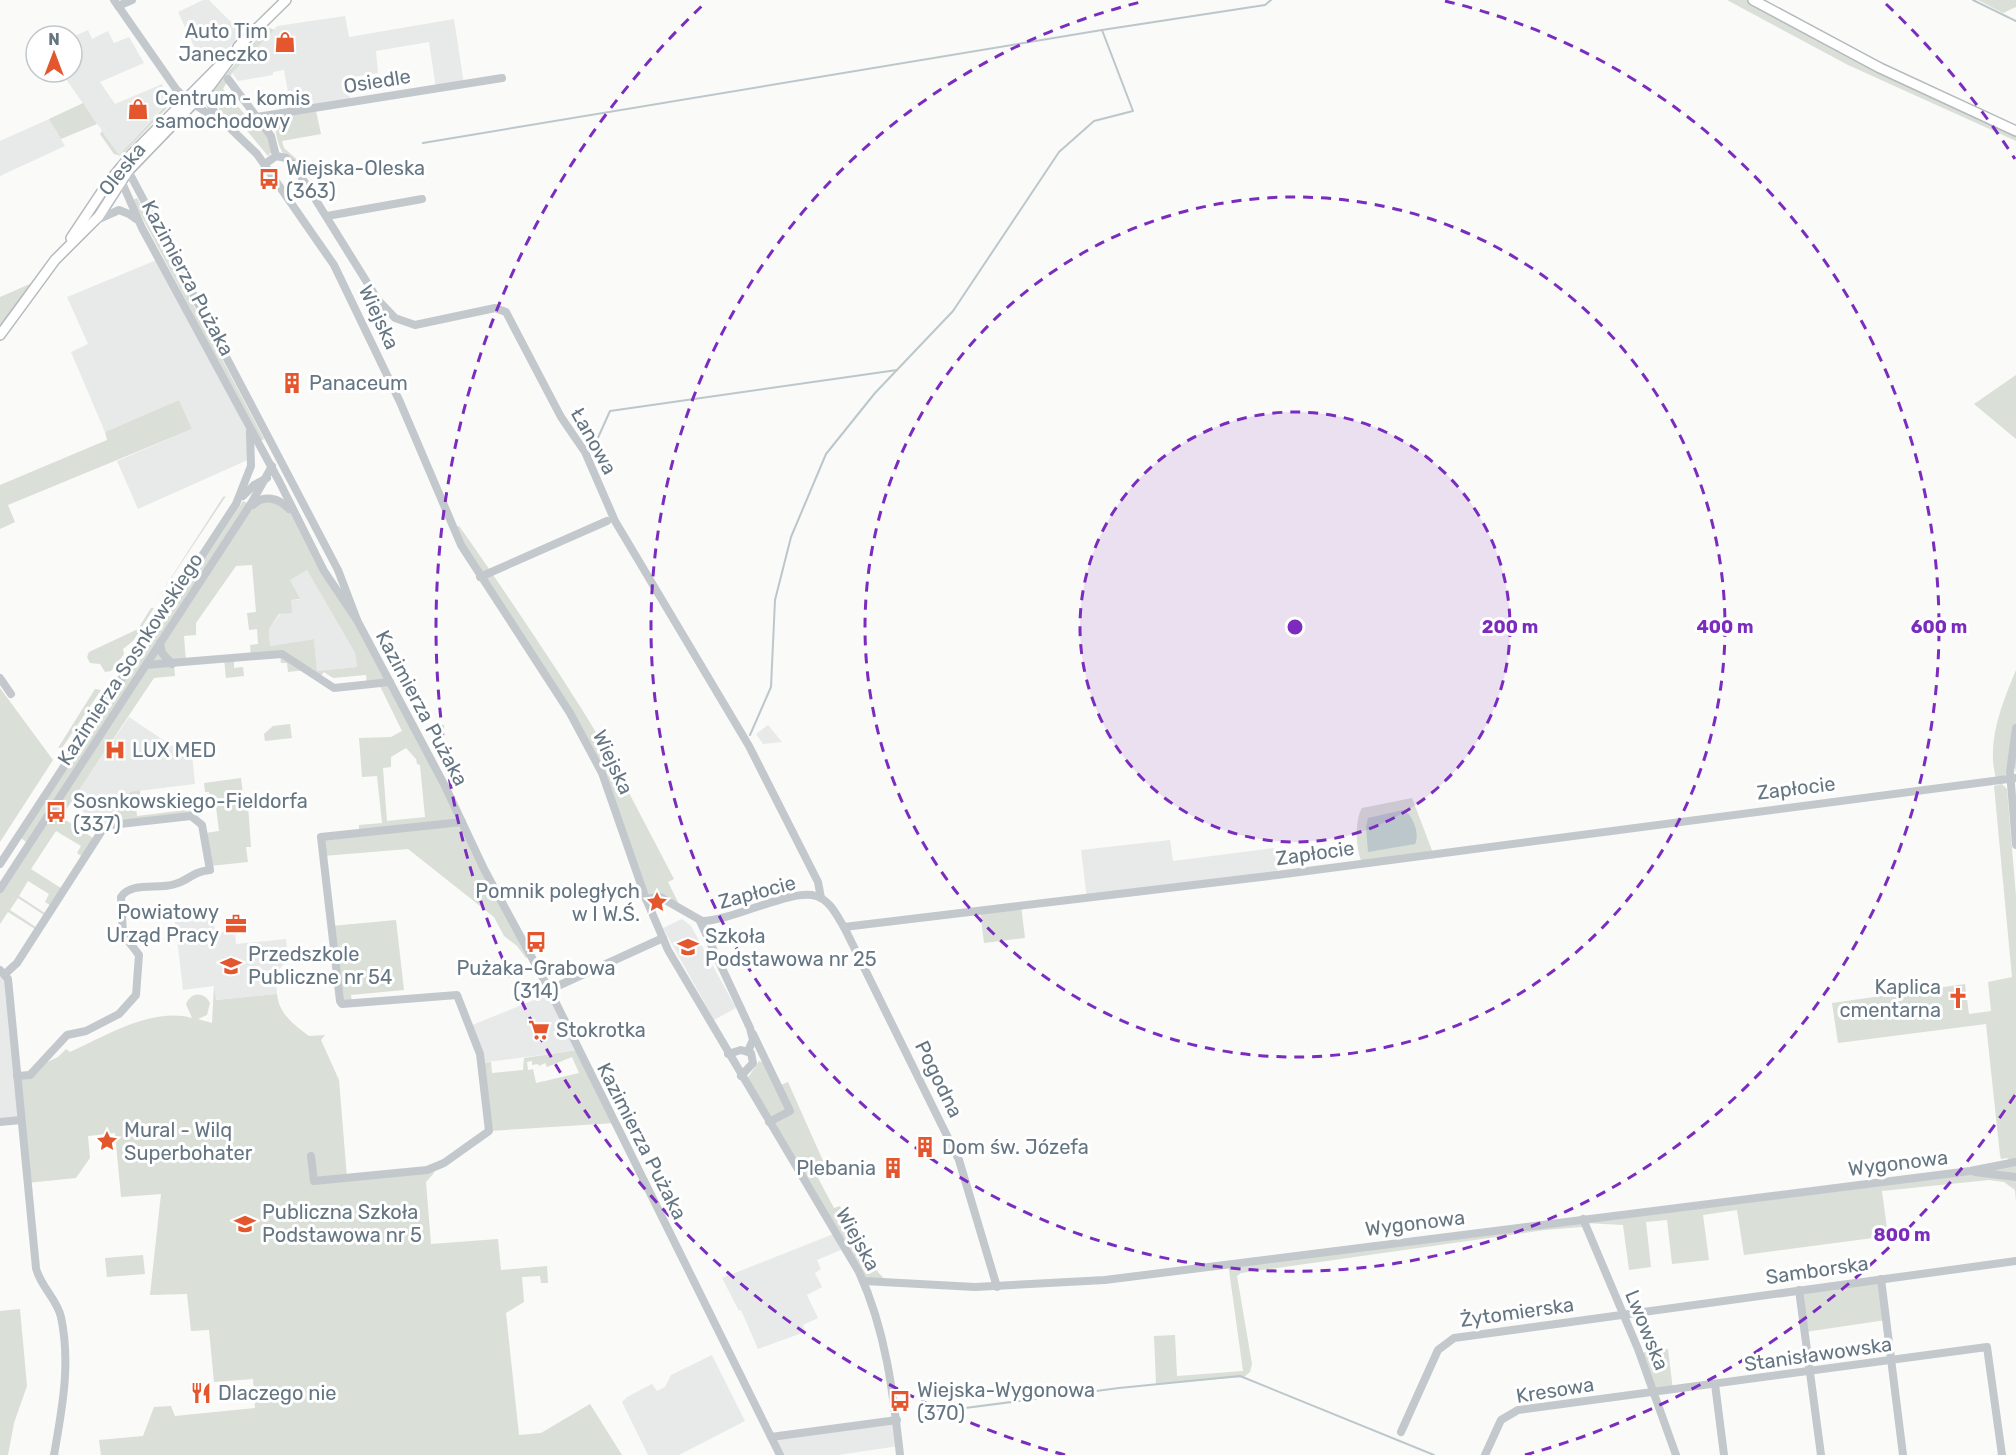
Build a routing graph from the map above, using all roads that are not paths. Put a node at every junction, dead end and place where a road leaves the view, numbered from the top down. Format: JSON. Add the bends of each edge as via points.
{"nodes":[{"id":1,"x":132,"y":0,"type":"edge"},
{"id":2,"x":286,"y":0,"type":"edge"},
{"id":3,"x":1754,"y":0,"type":"edge"},
{"id":4,"x":116,"y":3,"type":"edge"},
{"id":5,"x":241,"y":44,"type":"junction"},
{"id":6,"x":228,"y":78,"type":"dead end"},
{"id":7,"x":502,"y":78,"type":"dead end"},
{"id":8,"x":208,"y":89,"type":"junction"},
{"id":9,"x":190,"y":102,"type":"junction"},
{"id":10,"x":257,"y":117,"type":"junction"},
{"id":11,"x":219,"y":119,"type":"junction"},
{"id":12,"x":2016,"y":131,"type":"edge"},
{"id":13,"x":276,"y":156,"type":"junction"},
{"id":14,"x":265,"y":164,"type":"junction"},
{"id":15,"x":124,"y":170,"type":"junction"},
{"id":16,"x":122,"y":183,"type":"junction"},
{"id":17,"x":422,"y":199,"type":"dead end"},
{"id":18,"x":327,"y":216,"type":"junction"},
{"id":19,"x":90,"y":227,"type":"junction"},
{"id":20,"x":142,"y":228,"type":"junction"},
{"id":21,"x":64,"y":250,"type":"junction"},
{"id":22,"x":0,"y":335,"type":"edge"},
{"id":23,"x":249,"y":427,"type":"junction"},
{"id":24,"x":271,"y":443,"type":"junction"},
{"id":25,"x":272,"y":468,"type":"junction"},
{"id":26,"x":267,"y":478,"type":"junction"},
{"id":27,"x":278,"y":479,"type":"junction"},
{"id":28,"x":297,"y":494,"type":"junction"},
{"id":29,"x":236,"y":504,"type":"junction"},
{"id":30,"x":245,"y":512,"type":"junction"},
{"id":31,"x":298,"y":521,"type":"junction"},
{"id":32,"x":607,"y":521,"type":"dead end"},
{"id":33,"x":480,"y":577,"type":"junction"},
{"id":34,"x":357,"y":620,"type":"junction"},
{"id":35,"x":160,"y":643,"type":"junction"},
{"id":36,"x":172,"y":664,"type":"junction"},
{"id":37,"x":146,"y":665,"type":"junction"},
{"id":38,"x":0,"y":678,"type":"edge"},
{"id":39,"x":390,"y":682,"type":"junction"},
{"id":40,"x":11,"y":694,"type":"dead end"},
{"id":41,"x":2016,"y":728,"type":"edge"},
{"id":42,"x":2013,"y":779,"type":"edge"},
{"id":43,"x":462,"y":822,"type":"junction"},
{"id":44,"x":2016,"y":845,"type":"edge"},
{"id":45,"x":0,"y":864,"type":"edge"},
{"id":46,"x":0,"y":889,"type":"edge"},
{"id":47,"x":821,"y":898,"type":"junction"},
{"id":48,"x":646,"y":899,"type":"junction"},
{"id":49,"x":700,"y":921,"type":"junction"},
{"id":50,"x":844,"y":927,"type":"junction"},
{"id":51,"x":663,"y":938,"type":"junction"},
{"id":52,"x":2,"y":972,"type":"edge"},
{"id":53,"x":549,"y":990,"type":"junction"},
{"id":54,"x":750,"y":1028,"type":"junction"},
{"id":55,"x":748,"y":1051,"type":"junction"},
{"id":56,"x":728,"y":1054,"type":"junction"},
{"id":57,"x":753,"y":1060,"type":"junction"},
{"id":58,"x":768,"y":1065,"type":"junction"},
{"id":59,"x":16,"y":1076,"type":"junction"},
{"id":60,"x":741,"y":1076,"type":"junction"},
{"id":61,"x":21,"y":1120,"type":"junction"},
{"id":62,"x":0,"y":1122,"type":"edge"},
{"id":63,"x":769,"y":1122,"type":"junction"},
{"id":64,"x":311,"y":1156,"type":"dead end"},
{"id":65,"x":2016,"y":1162,"type":"edge"},
{"id":66,"x":1970,"y":1171,"type":"junction"},
{"id":67,"x":2016,"y":1171,"type":"edge"},
{"id":68,"x":2016,"y":1177,"type":"edge"},
{"id":69,"x":1582,"y":1219,"type":"junction"},
{"id":70,"x":2016,"y":1261,"type":"edge"},
{"id":71,"x":1881,"y":1279,"type":"junction"},
{"id":72,"x":864,"y":1281,"type":"junction"},
{"id":73,"x":997,"y":1287,"type":"junction"},
{"id":74,"x":1799,"y":1290,"type":"junction"},
{"id":75,"x":1623,"y":1313,"type":"junction"},
{"id":76,"x":1891,"y":1360,"type":"junction"},
{"id":77,"x":1810,"y":1371,"type":"junction"},
{"id":78,"x":1715,"y":1384,"type":"junction"},
{"id":79,"x":1654,"y":1392,"type":"junction"},
{"id":80,"x":897,"y":1420,"type":"junction"},
{"id":81,"x":1401,"y":1432,"type":"dead end"},
{"id":82,"x":771,"y":1437,"type":"junction"},
{"id":83,"x":54,"y":1455,"type":"edge"},
{"id":84,"x":780,"y":1455,"type":"edge"},
{"id":85,"x":900,"y":1455,"type":"edge"},
{"id":86,"x":1485,"y":1455,"type":"edge"},
{"id":87,"x":1676,"y":1455,"type":"edge"},
{"id":88,"x":1724,"y":1455,"type":"edge"},
{"id":89,"x":1821,"y":1455,"type":"edge"},
{"id":90,"x":1904,"y":1455,"type":"edge"},
{"id":91,"x":2002,"y":1455,"type":"edge"}],
"edges":[{"from":1,"to":4,"type":"street"},
{"from":2,"to":5,"type":"main road","name":"Oleska"},
{"from":3,"to":12,"type":"main road","via":[[1880,68]]},
{"from":4,"to":9,"type":"street","name":"Wiejska","via":[[176,89]]},
{"from":5,"to":8,"type":"main road","name":"Oleska"},
{"from":5,"to":9,"type":"main road","name":"Oleska"},
{"from":6,"to":10,"type":"street"},
{"from":7,"to":10,"type":"street","name":"Osiedle"},
{"from":8,"to":9,"type":"main road","name":"Oleska"},
{"from":8,"to":11,"type":"street","name":"Wiejska","via":[[208,100]]},
{"from":9,"to":11,"type":"street","name":"Wiejska"},
{"from":9,"to":15,"type":"main road","name":"Oleska"},
{"from":10,"to":13,"type":"street","via":[[272,136]]},
{"from":11,"to":14,"type":"street","name":"Wiejska"},
{"from":13,"to":14,"type":"street"},
{"from":13,"to":18,"type":"street","name":"Łanowa","via":[[294,165]]},
{"from":14,"to":33,"type":"street","name":"Wiejska","via":[[344,282],[461,545]]},
{"from":15,"to":16,"type":"main road","name":"Oleska"},
{"from":15,"to":21,"type":"main road","name":"Oleska"},
{"from":15,"to":24,"type":"street","name":"Kazimierza Pużaka"},
{"from":16,"to":19,"type":"main road","name":"Oleska"},
{"from":16,"to":20,"type":"street","name":"Kazimierza Pużaka"},
{"from":17,"to":18,"type":"street"},
{"from":18,"to":47,"type":"street","name":"Łanowa","via":[[378,300],[402,322],[415,325],[495,308],[506,312],[561,417],[585,452],[615,521],[749,746],[818,882]]},
{"from":19,"to":20,"type":"street","via":[[103,215],[118,210],[129,213]]},
{"from":19,"to":21,"type":"main road","name":"Oleska"},
{"from":20,"to":23,"type":"street","name":"Kazimierza Pużaka"},
{"from":21,"to":22,"type":"main road","name":"Oleska"},
{"from":23,"to":25,"type":"street","name":"Kazimierza Pużaka"},
{"from":23,"to":29,"type":"street","name":"Kazimierza Sosnkowskiego","via":[[250,466]]},
{"from":24,"to":25,"type":"street","name":"Kazimierza Sosnkowskiego"},
{"from":24,"to":28,"type":"street","name":"Kazimierza Pużaka"},
{"from":25,"to":26,"type":"street","name":"Kazimierza Sosnkowskiego"},
{"from":25,"to":27,"type":"street","name":"Kazimierza Pużaka"},
{"from":26,"to":27,"type":"street"},
{"from":26,"to":29,"type":"street"},
{"from":26,"to":30,"type":"street","name":"Kazimierza Sosnkowskiego"},
{"from":27,"to":28,"type":"street"},
{"from":27,"to":31,"type":"street","name":"Kazimierza Pużaka"},
{"from":28,"to":34,"type":"street","name":"Kazimierza Pużaka","via":[[338,570]]},
{"from":29,"to":45,"type":"street","name":"Kazimierza Sosnkowskiego"},
{"from":30,"to":31,"type":"street","via":[[259,500],[274,499],[285,504]]},
{"from":30,"to":35,"type":"street","name":"Kazimierza Sosnkowskiego"},
{"from":31,"to":34,"type":"street","name":"Kazimierza Pużaka","via":[[324,571]]},
{"from":32,"to":33,"type":"street"},
{"from":33,"to":48,"type":"street","name":"Wiejska","via":[[592,752],[607,784]]},
{"from":34,"to":39,"type":"street","name":"Kazimierza Pużaka"},
{"from":35,"to":36,"type":"street","via":[[162,653]]},
{"from":35,"to":37,"type":"street","name":"Kazimierza Sosnkowskiego"},
{"from":36,"to":37,"type":"street"},
{"from":36,"to":39,"type":"street","via":[[282,654],[334,688]]},
{"from":37,"to":46,"type":"street","name":"Kazimierza Sosnkowskiego"},
{"from":38,"to":40,"type":"street"},
{"from":39,"to":43,"type":"street","name":"Kazimierza Pużaka"},
{"from":41,"to":42,"type":"street"},
{"from":42,"to":44,"type":"street"},
{"from":42,"to":50,"type":"street","name":"Zapłocie"},
{"from":43,"to":53,"type":"street","name":"Kazimierza Pużaka"},
{"from":43,"to":64,"type":"street","via":[[321,837],[342,1004],[457,995],[480,1054],[489,1131],[444,1163],[427,1170],[314,1181]]},
{"from":47,"to":49,"type":"street","name":"Zapłocie","via":[[799,896]]},
{"from":47,"to":50,"type":"street","name":"Zapłocie"},
{"from":48,"to":49,"type":"street","name":"Zapłocie","via":[[660,897]]},
{"from":48,"to":51,"type":"street","name":"Wiejska"},
{"from":49,"to":54,"type":"street"},
{"from":50,"to":73,"type":"street","name":"Pogodna","via":[[959,1160]]},
{"from":51,"to":53,"type":"street"},
{"from":51,"to":56,"type":"street","name":"Wiejska"},
{"from":52,"to":59,"type":"street","via":[[8,979]]},
{"from":52,"to":59,"type":"street","via":[[16,964],[103,829],[191,816],[202,825],[210,870],[195,872],[176,884],[131,889],[121,897],[123,934],[140,959],[132,1001],[114,1017],[70,1033],[30,1075]]},
{"from":53,"to":82,"type":"street","name":"Kazimierza Pużaka"},
{"from":54,"to":55,"type":"street","via":[[753,1040]]},
{"from":54,"to":58,"type":"street"},
{"from":55,"to":56,"type":"street"},
{"from":55,"to":57,"type":"street"},
{"from":56,"to":60,"type":"street","name":"Wiejska"},
{"from":57,"to":58,"type":"street"},
{"from":57,"to":60,"type":"street"},
{"from":58,"to":63,"type":"street","via":[[790,1111]]},
{"from":59,"to":61,"type":"street"},
{"from":60,"to":63,"type":"street","name":"Wiejska"},
{"from":61,"to":62,"type":"street"},
{"from":61,"to":83,"type":"street","via":[[37,1273],[62,1325],[66,1383]]},
{"from":63,"to":72,"type":"street","name":"Wiejska"},
{"from":65,"to":66,"type":"street","name":"Wygonowa"},
{"from":66,"to":67,"type":"street","name":"Wygonowa"},
{"from":66,"to":68,"type":"street"},
{"from":66,"to":69,"type":"street","name":"Wygonowa"},
{"from":69,"to":73,"type":"street","name":"Wygonowa","via":[[1106,1280]]},
{"from":69,"to":75,"type":"street","name":"Lwowska"},
{"from":70,"to":71,"type":"street","name":"Samborska"},
{"from":71,"to":74,"type":"street","name":"Samborska"},
{"from":71,"to":76,"type":"street"},
{"from":72,"to":73,"type":"street","name":"Wygonowa"},
{"from":72,"to":80,"type":"street","name":"Wiejska","via":[[888,1359]]},
{"from":74,"to":75,"type":"street","name":"Samborska"},
{"from":74,"to":77,"type":"street"},
{"from":75,"to":79,"type":"street","name":"Lwowska"},
{"from":75,"to":81,"type":"street","name":"Żytomierska","via":[[1448,1341],[1438,1350]]},
{"from":76,"to":77,"type":"street","name":"Stanisławowska"},
{"from":76,"to":90,"type":"street"},
{"from":76,"to":91,"type":"street","name":"Stanisławowska","via":[[1987,1347]]},
{"from":77,"to":78,"type":"street","name":"Stanisławowska"},
{"from":77,"to":89,"type":"street"},
{"from":78,"to":79,"type":"street","name":"Stanisławowska"},
{"from":78,"to":88,"type":"street"},
{"from":79,"to":86,"type":"street","name":"Kresowa","via":[[1512,1412],[1501,1420]]},
{"from":79,"to":87,"type":"street","name":"Lwowska"},
{"from":80,"to":82,"type":"street"},
{"from":80,"to":85,"type":"street","name":"Wiejska"},
{"from":82,"to":84,"type":"street","name":"Kazimierza Pużaka"}]}
